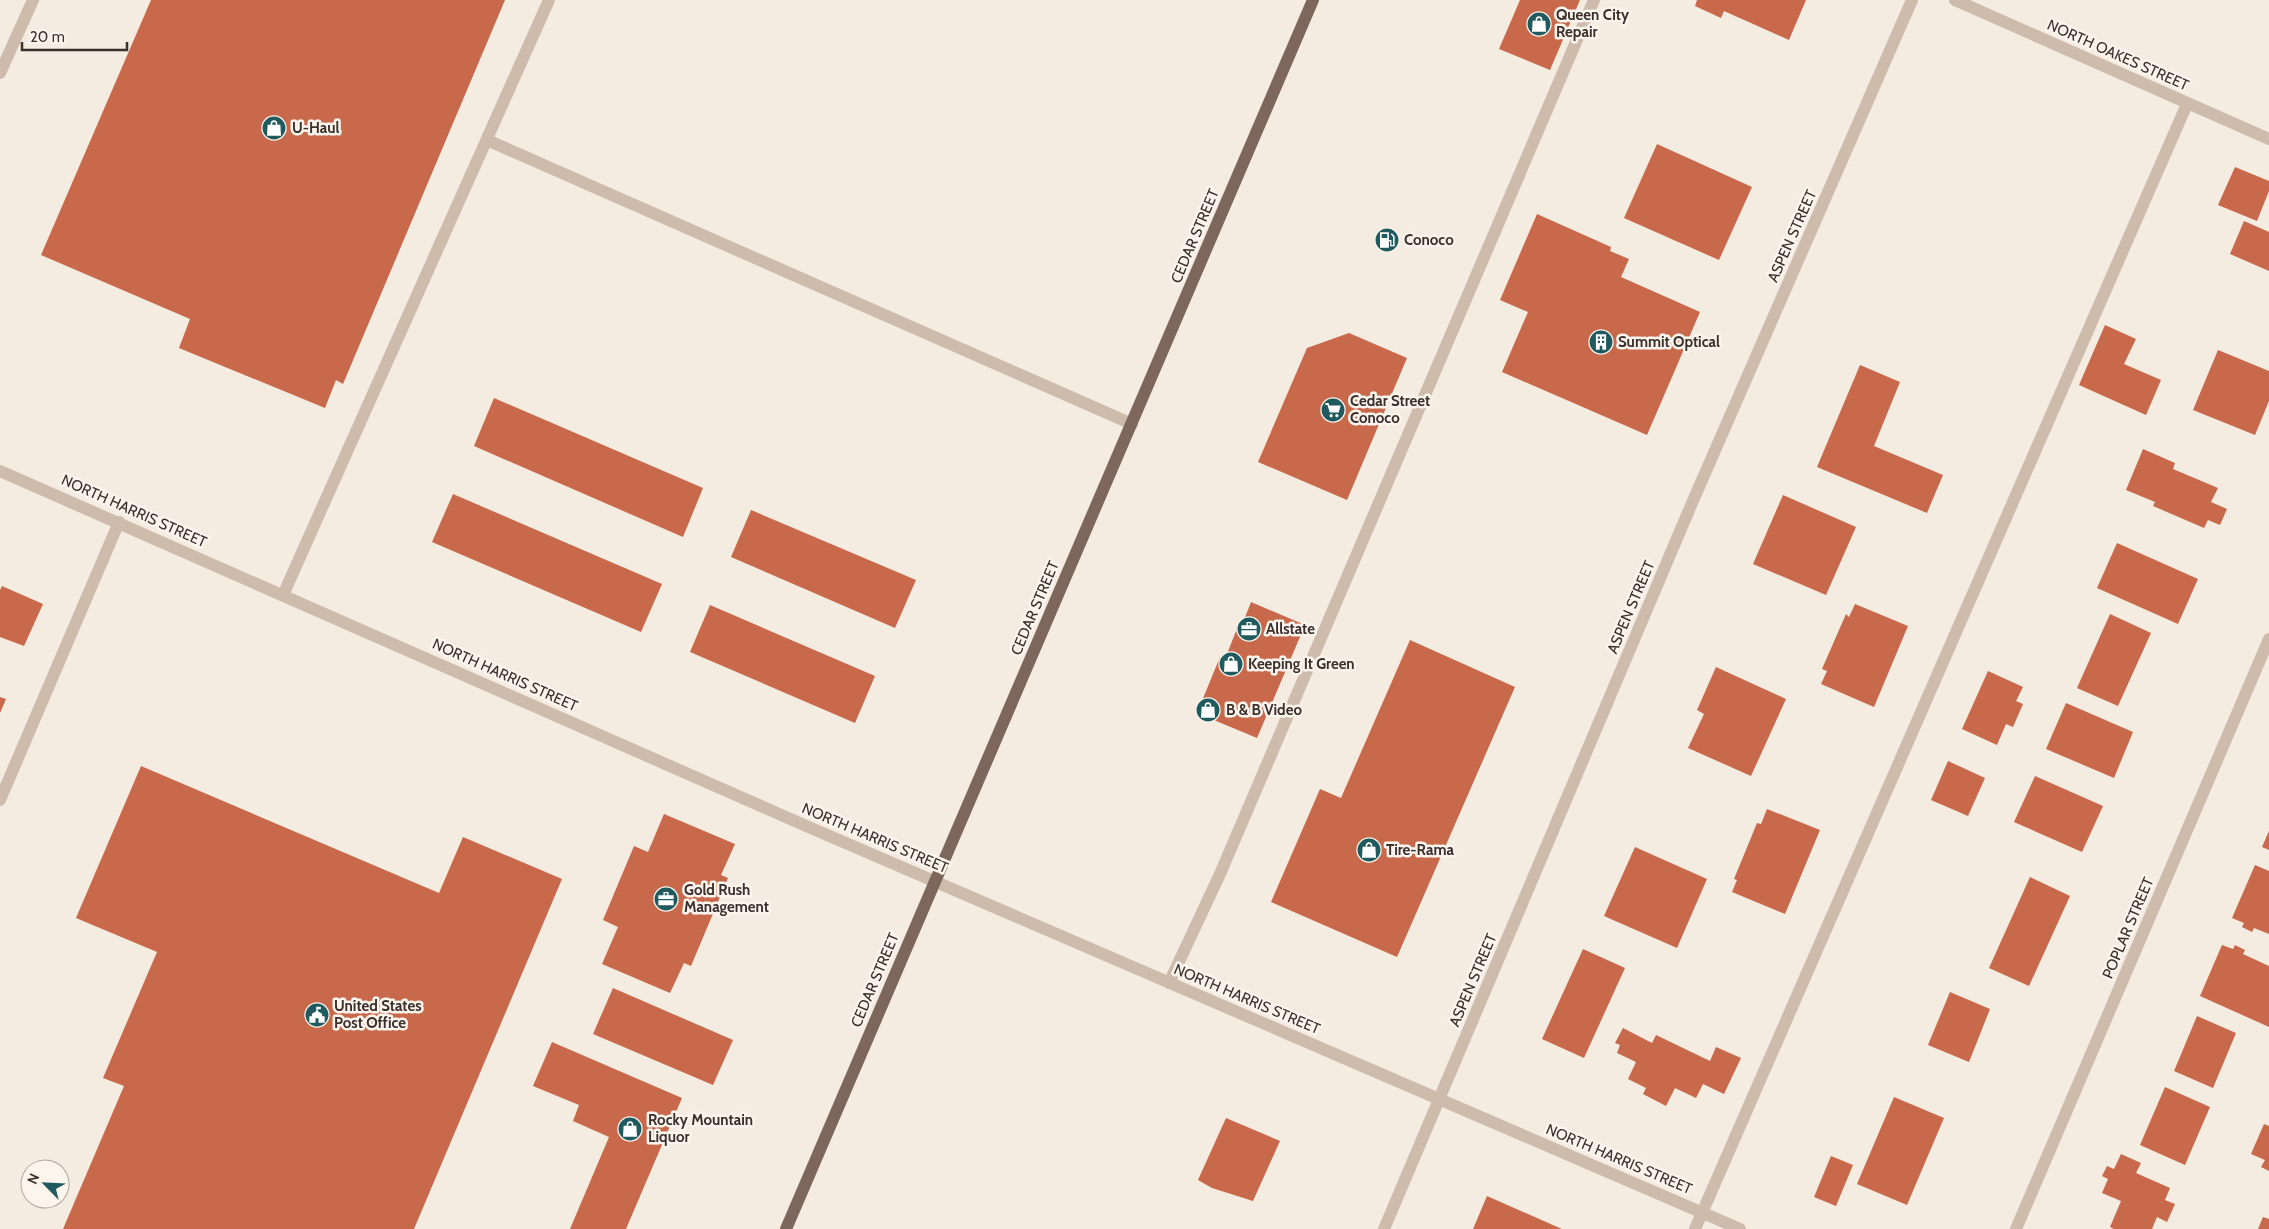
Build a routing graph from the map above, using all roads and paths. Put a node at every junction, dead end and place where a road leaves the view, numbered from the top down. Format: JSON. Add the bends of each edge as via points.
{"nodes":[{"id":1,"x":33,"y":0,"type":"edge"},
{"id":2,"x":549,"y":0,"type":"edge"},
{"id":3,"x":1313,"y":0,"type":"edge"},
{"id":4,"x":1594,"y":0,"type":"edge"},
{"id":5,"x":1912,"y":0,"type":"edge"},
{"id":6,"x":1955,"y":0,"type":"edge"},
{"id":7,"x":0,"y":73,"type":"edge"},
{"id":8,"x":2187,"y":104,"type":"junction"},
{"id":9,"x":2269,"y":138,"type":"edge"},
{"id":10,"x":487,"y":140,"type":"junction"},
{"id":11,"x":1132,"y":424,"type":"junction"},
{"id":12,"x":0,"y":471,"type":"edge"},
{"id":13,"x":119,"y":522,"type":"junction"},
{"id":14,"x":283,"y":594,"type":"junction"},
{"id":15,"x":2269,"y":639,"type":"edge"},
{"id":16,"x":0,"y":800,"type":"edge"},
{"id":17,"x":936,"y":882,"type":"junction"},
{"id":18,"x":1169,"y":983,"type":"junction"},
{"id":19,"x":1440,"y":1100,"type":"junction"},
{"id":20,"x":1702,"y":1213,"type":"junction"},
{"id":21,"x":786,"y":1229,"type":"edge"},
{"id":22,"x":1384,"y":1229,"type":"edge"},
{"id":23,"x":1696,"y":1229,"type":"edge"},
{"id":24,"x":1740,"y":1229,"type":"edge"},
{"id":25,"x":2016,"y":1229,"type":"edge"}],
"edges":[{"from":1,"to":7,"type":"street"},
{"from":2,"to":10,"type":"street"},
{"from":3,"to":11,"type":"main road","name":"CEDAR STREET"},
{"from":4,"to":18,"type":"street","via":[[1220,874]]},
{"from":5,"to":19,"type":"street","name":"ASPEN STREET","via":[[1692,503]]},
{"from":6,"to":8,"type":"street","name":"NORTH OAKES STREET"},
{"from":8,"to":9,"type":"street","name":"NORTH OAKES STREET"},
{"from":8,"to":20,"type":"street"},
{"from":10,"to":11,"type":"street"},
{"from":10,"to":14,"type":"street"},
{"from":11,"to":17,"type":"main road","name":"CEDAR STREET"},
{"from":12,"to":13,"type":"street","name":"NORTH HARRIS STREET"},
{"from":13,"to":14,"type":"street","name":"NORTH HARRIS STREET"},
{"from":13,"to":16,"type":"street"},
{"from":14,"to":17,"type":"street","name":"NORTH HARRIS STREET"},
{"from":15,"to":25,"type":"street","name":"POPLAR STREET"},
{"from":17,"to":18,"type":"street","name":"NORTH HARRIS STREET"},
{"from":17,"to":21,"type":"main road","name":"CEDAR STREET"},
{"from":18,"to":19,"type":"street","name":"NORTH HARRIS STREET"},
{"from":19,"to":20,"type":"street","name":"NORTH HARRIS STREET"},
{"from":19,"to":22,"type":"street","name":"ASPEN STREET"},
{"from":20,"to":23,"type":"street"},
{"from":20,"to":24,"type":"street","name":"NORTH HARRIS STREET"}]}
